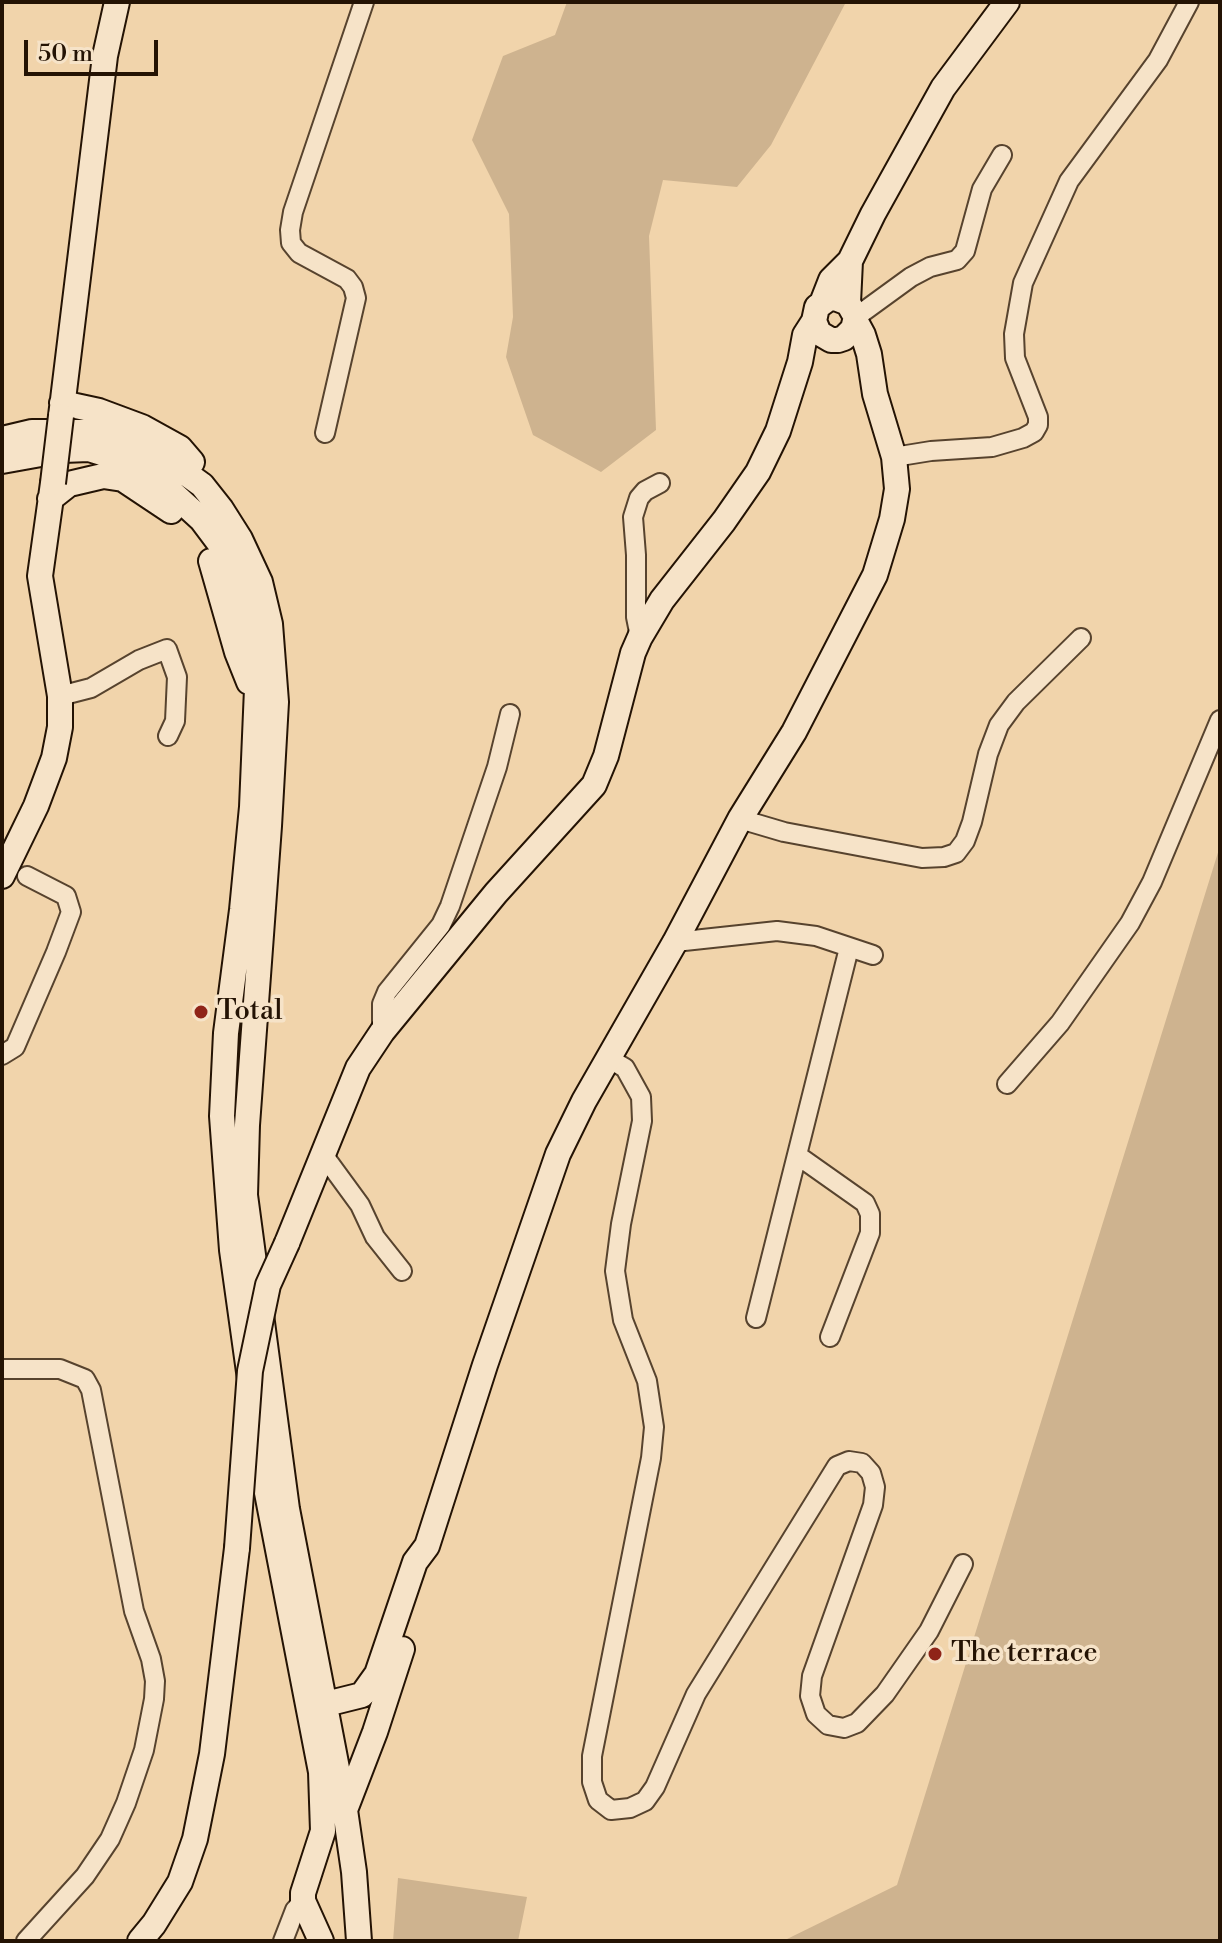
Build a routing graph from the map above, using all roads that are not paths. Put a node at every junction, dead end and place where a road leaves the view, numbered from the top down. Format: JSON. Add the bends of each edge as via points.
{"nodes":[{"id":1,"x":117,"y":2,"type":"edge"},
{"id":2,"x":364,"y":2,"type":"edge"},
{"id":3,"x":1007,"y":2,"type":"edge"},
{"id":4,"x":1189,"y":2,"type":"edge"},
{"id":5,"x":1002,"y":155,"type":"dead end"},
{"id":6,"x":838,"y":320,"type":"junction"},
{"id":7,"x":62,"y":409,"type":"junction"},
{"id":8,"x":325,"y":433,"type":"dead end"},
{"id":9,"x":2,"y":439,"type":"edge"},
{"id":10,"x":894,"y":457,"type":"junction"},
{"id":11,"x":2,"y":461,"type":"edge"},
{"id":12,"x":660,"y":483,"type":"dead end"},
{"id":13,"x":202,"y":485,"type":"junction"},
{"id":14,"x":52,"y":491,"type":"junction"},
{"id":15,"x":640,"y":637,"type":"junction"},
{"id":16,"x":1081,"y":638,"type":"dead end"},
{"id":17,"x":256,"y":695,"type":"junction"},
{"id":18,"x":60,"y":696,"type":"junction"},
{"id":19,"x":510,"y":714,"type":"dead end"},
{"id":20,"x":1220,"y":720,"type":"edge"},
{"id":21,"x":168,"y":736,"type":"dead end"},
{"id":22,"x":740,"y":819,"type":"junction"},
{"id":23,"x":2,"y":876,"type":"edge"},
{"id":24,"x":27,"y":876,"type":"dead end"},
{"id":25,"x":675,"y":942,"type":"junction"},
{"id":26,"x":849,"y":948,"type":"junction"},
{"id":27,"x":873,"y":955,"type":"dead end"},
{"id":28,"x":382,"y":1032,"type":"junction"},
{"id":29,"x":2,"y":1055,"type":"edge"},
{"id":30,"x":608,"y":1058,"type":"junction"},
{"id":31,"x":1007,"y":1084,"type":"dead end"},
{"id":32,"x":322,"y":1153,"type":"junction"},
{"id":33,"x":797,"y":1155,"type":"junction"},
{"id":34,"x":402,"y":1271,"type":"dead end"},
{"id":35,"x":756,"y":1318,"type":"dead end"},
{"id":36,"x":830,"y":1337,"type":"dead end"},
{"id":37,"x":2,"y":1369,"type":"edge"},
{"id":38,"x":427,"y":1546,"type":"junction"},
{"id":39,"x":963,"y":1564,"type":"dead end"},
{"id":40,"x":326,"y":1704,"type":"junction"},
{"id":41,"x":345,"y":1810,"type":"junction"},
{"id":42,"x":303,"y":1901,"type":"junction"},
{"id":43,"x":358,"y":1932,"type":"edge"},
{"id":44,"x":320,"y":1939,"type":"edge"},
{"id":45,"x":26,"y":1941,"type":"edge"},
{"id":46,"x":140,"y":1941,"type":"edge"},
{"id":47,"x":283,"y":1941,"type":"edge"}],
"edges":[{"from":1,"to":7,"type":"street","via":[[105,56]]},
{"from":2,"to":8,"type":"street","via":[[290,230],[299,253],[347,279],[356,298]]},
{"from":3,"to":6,"type":"street","via":[[943,88],[873,214],[850,261]]},
{"from":4,"to":10,"type":"street","via":[[1158,60],[1069,181],[1023,283],[1015,358],[1038,417],[1034,432],[992,447]]},
{"from":5,"to":6,"type":"street","via":[[982,189],[965,251],[957,260],[930,267]]},
{"from":6,"to":10,"type":"street","via":[[852,350],[869,363]]},
{"from":6,"to":15,"type":"street","via":[[805,335],[778,431],[758,472]]},
{"from":7,"to":13,"type":"street","via":[[99,411],[160,436],[188,456]]},
{"from":7,"to":14,"type":"street","bridge":true},
{"from":9,"to":13,"type":"street","via":[[32,432],[86,432],[141,447]]},
{"from":10,"to":22,"type":"street","via":[[897,489],[875,575],[794,732]]},
{"from":11,"to":17,"type":"street","via":[[89,449],[134,463],[172,491],[223,548],[252,637],[258,665]]},
{"from":12,"to":15,"type":"street","via":[[639,498],[633,517]]},
{"from":13,"to":40,"type":"street","via":[[240,539],[260,582],[270,624],[276,702],[245,1195],[287,1509]]},
{"from":14,"to":17,"type":"street","via":[[103,476],[123,479],[189,526],[215,571],[237,652]]},
{"from":14,"to":18,"type":"street","via":[[40,576]]},
{"from":15,"to":28,"type":"street","via":[[594,785],[496,893]]},
{"from":16,"to":22,"type":"street","via":[[999,725],[972,822],[956,853],[922,858]]},
{"from":17,"to":42,"type":"street","via":[[252,807],[226,1033],[222,1116],[232,1250],[263,1472],[321,1772],[323,1831]]},
{"from":18,"to":21,"type":"street","via":[[91,688],[167,649],[177,677],[175,721]]},
{"from":18,"to":23,"type":"street","via":[[54,758]]},
{"from":19,"to":28,"type":"street","via":[[450,906],[387,992]]},
{"from":20,"to":31,"type":"street","via":[[1130,923],[1060,1023]]},
{"from":22,"to":25,"type":"street"},
{"from":24,"to":29,"type":"street","via":[[66,896],[71,912],[15,1047]]},
{"from":25,"to":26,"type":"street","via":[[777,931],[816,936]]},
{"from":25,"to":30,"type":"street"},
{"from":26,"to":27,"type":"street"},
{"from":26,"to":33,"type":"street"},
{"from":28,"to":32,"type":"street","via":[[358,1068]]},
{"from":30,"to":38,"type":"street","via":[[558,1154]]},
{"from":30,"to":39,"type":"street","via":[[625,1068],[641,1097],[642,1121],[615,1271],[616,1294],[647,1381],[654,1427],[592,1756],[598,1800],[611,1810],[645,1801],[696,1694],[837,1466],[862,1463],[875,1487],[812,1676],[810,1696],[816,1714],[828,1725],[844,1728],[857,1723],[885,1694],[929,1631]]},
{"from":32,"to":34,"type":"street"},
{"from":32,"to":46,"type":"street","bridge":true,"via":[[268,1285],[250,1371],[237,1548],[212,1754],[195,1839],[180,1882]]},
{"from":33,"to":35,"type":"street"},
{"from":33,"to":36,"type":"street","via":[[865,1203],[870,1214],[870,1233]]},
{"from":37,"to":45,"type":"street","via":[[60,1369],[85,1379],[91,1390],[124,1567],[155,1681],[144,1750],[110,1839],[85,1876]]},
{"from":38,"to":40,"type":"street","via":[[415,1562],[368,1689]]},
{"from":38,"to":41,"type":"street","via":[[428,1562],[397,1667]]},
{"from":40,"to":41,"type":"street"},
{"from":41,"to":43,"type":"street"},
{"from":42,"to":44,"type":"street"},
{"from":42,"to":47,"type":"street"},
{"from":43,"to":44,"type":"street"}]}
